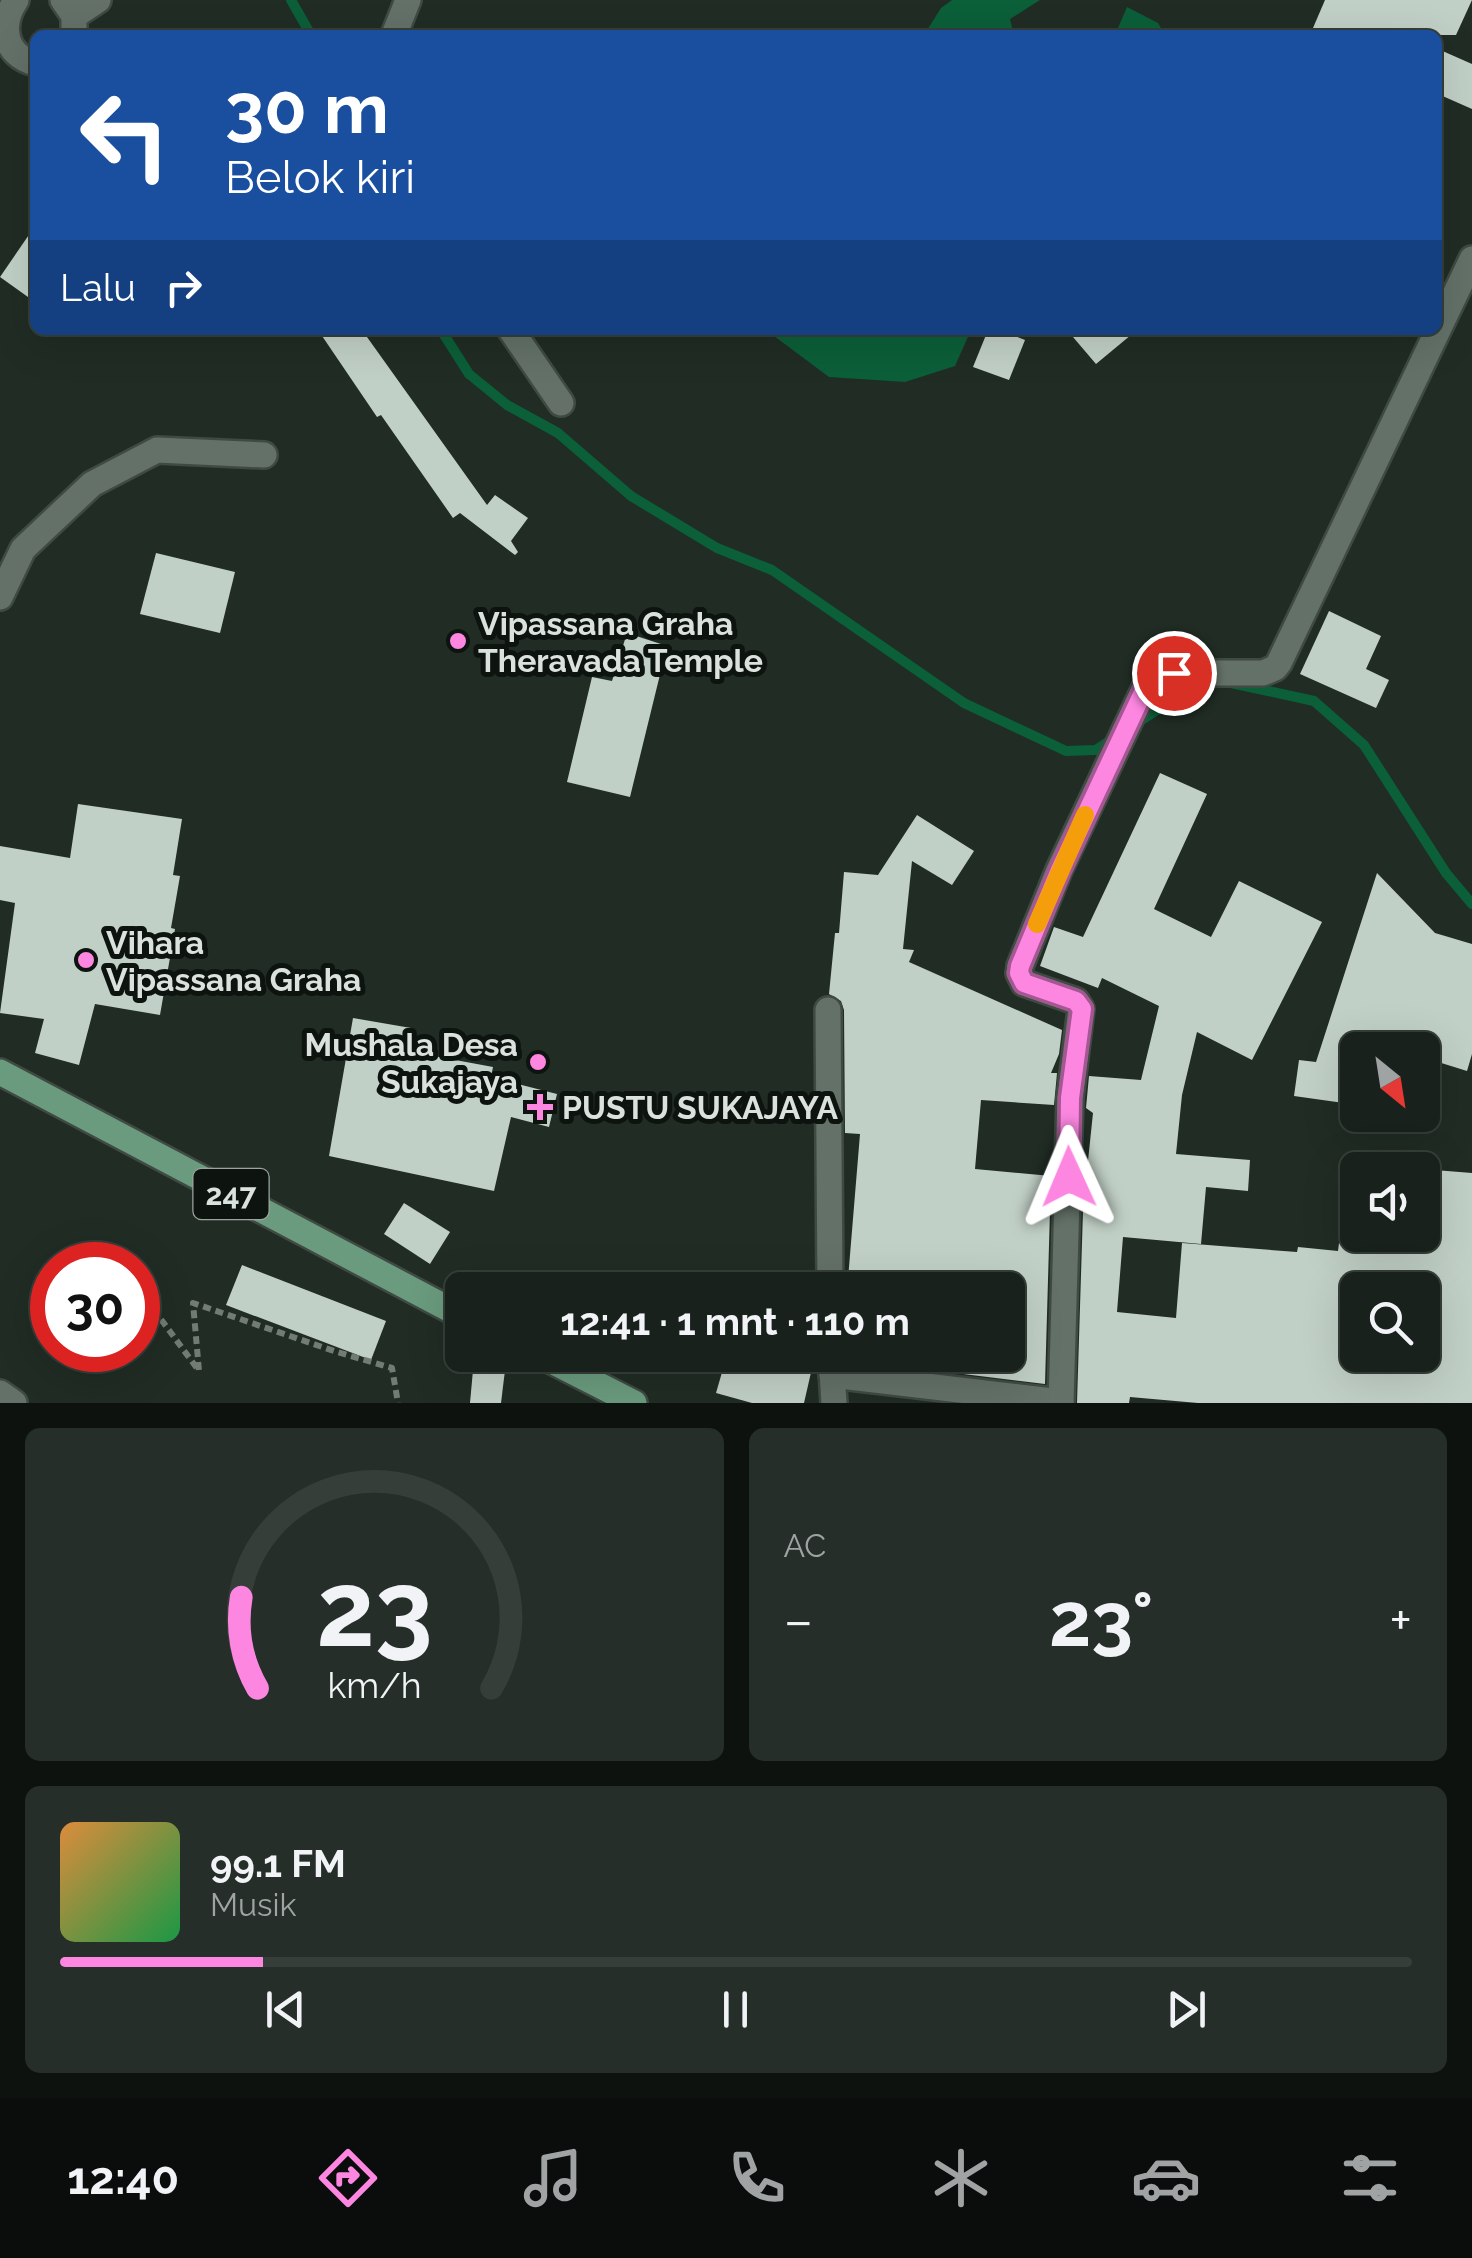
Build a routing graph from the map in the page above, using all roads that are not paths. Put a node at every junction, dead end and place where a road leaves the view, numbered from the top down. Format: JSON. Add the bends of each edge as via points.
{"nodes":[{"id":1,"x":98,"y":0,"type":"edge"},
{"id":2,"x":408,"y":0,"type":"edge"},
{"id":3,"x":9,"y":3,"type":"edge"},
{"id":4,"x":70,"y":17,"type":"edge"},
{"id":5,"x":396,"y":30,"type":"edge"},
{"id":6,"x":6,"y":53,"type":"edge"},
{"id":7,"x":30,"y":61,"type":"edge"},
{"id":8,"x":1472,"y":259,"type":"edge"},
{"id":9,"x":1444,"y":302,"type":"edge"},
{"id":10,"x":515,"y":335,"type":"edge"},
{"id":11,"x":1429,"y":335,"type":"edge"},
{"id":12,"x":561,"y":403,"type":"dead end"},
{"id":13,"x":264,"y":454,"type":"dead end"},
{"id":14,"x":0,"y":598,"type":"edge"},
{"id":15,"x":828,"y":1010,"type":"dead end"},
{"id":16,"x":0,"y":1072,"type":"edge"},
{"id":17,"x":830,"y":1272,"type":"edge"},
{"id":18,"x":445,"y":1307,"type":"edge"},
{"id":19,"x":573,"y":1372,"type":"edge"},
{"id":20,"x":832,"y":1372,"type":"edge"},
{"id":21,"x":875,"y":1372,"type":"edge"},
{"id":22,"x":0,"y":1393,"type":"edge"},
{"id":23,"x":1061,"y":1402,"type":"edge"},
{"id":24,"x":14,"y":1403,"type":"edge"},
{"id":25,"x":634,"y":1403,"type":"edge"},
{"id":26,"x":834,"y":1403,"type":"edge"}],
"edges":[{"from":1,"to":4,"type":"street"},
{"from":2,"to":5,"type":"street"},
{"from":3,"to":6,"type":"street"},
{"from":6,"to":7,"type":"street"},
{"from":8,"to":9,"type":"street"},
{"from":10,"to":12,"type":"street"},
{"from":11,"to":23,"type":"street","via":[[1275,668],[1174,673],[1145,688],[1020,966],[1024,983],[1082,1009],[1070,1098]]},
{"from":13,"to":14,"type":"street","via":[[156,450],[92,484],[23,548]]},
{"from":15,"to":17,"type":"street"},
{"from":16,"to":18,"type":"main road","number":"247"},
{"from":19,"to":25,"type":"main road"},
{"from":20,"to":26,"type":"street"},
{"from":21,"to":23,"type":"street"},
{"from":22,"to":24,"type":"street"}]}
